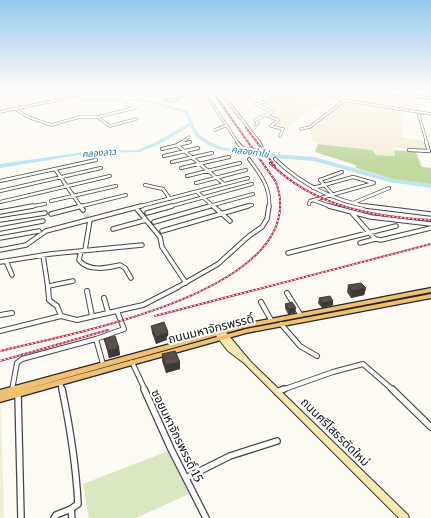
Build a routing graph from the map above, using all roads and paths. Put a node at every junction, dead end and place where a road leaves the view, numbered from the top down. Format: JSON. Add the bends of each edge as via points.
{"nodes":[{"id":1,"x":25,"y":115,"type":"edge"},
{"id":2,"x":105,"y":115,"type":"edge"},
{"id":3,"x":220,"y":115,"type":"edge"},
{"id":4,"x":238,"y":115,"type":"edge"},
{"id":5,"x":266,"y":115,"type":"joint"},
{"id":6,"x":325,"y":115,"type":"edge"},
{"id":7,"x":419,"y":115,"type":"edge"},
{"id":8,"x":97,"y":117,"type":"junction"},
{"id":9,"x":136,"y":119,"type":"dead end"},
{"id":10,"x":227,"y":125,"type":"junction"},
{"id":11,"x":256,"y":125,"type":"dead end"},
{"id":12,"x":301,"y":129,"type":"dead end"},
{"id":13,"x":214,"y":130,"type":"dead end"},
{"id":14,"x":280,"y":136,"type":"dead end"},
{"id":15,"x":189,"y":137,"type":"dead end"},
{"id":16,"x":190,"y":142,"type":"dead end"},
{"id":17,"x":177,"y":145,"type":"junction"},
{"id":18,"x":198,"y":148,"type":"dead end"},
{"id":19,"x":162,"y":149,"type":"dead end"},
{"id":20,"x":409,"y":150,"type":"dead end"},
{"id":21,"x":184,"y":151,"type":"junction"},
{"id":22,"x":212,"y":153,"type":"dead end"},
{"id":23,"x":164,"y":156,"type":"dead end"},
{"id":24,"x":192,"y":157,"type":"junction"},
{"id":25,"x":229,"y":157,"type":"dead end"},
{"id":26,"x":249,"y":159,"type":"dead end"},
{"id":27,"x":275,"y":159,"type":"dead end"},
{"id":28,"x":96,"y":160,"type":"dead end"},
{"id":29,"x":172,"y":162,"type":"dead end"},
{"id":30,"x":240,"y":163,"type":"dead end"},
{"id":31,"x":200,"y":164,"type":"junction"},
{"id":32,"x":101,"y":168,"type":"dead end"},
{"id":33,"x":181,"y":168,"type":"dead end"},
{"id":34,"x":56,"y":169,"type":"junction"},
{"id":35,"x":246,"y":170,"type":"dead end"},
{"id":36,"x":208,"y":171,"type":"junction"},
{"id":37,"x":342,"y":172,"type":"dead end"},
{"id":38,"x":110,"y":176,"type":"dead end"},
{"id":39,"x":187,"y":176,"type":"dead end"},
{"id":40,"x":61,"y":177,"type":"junction"},
{"id":41,"x":216,"y":178,"type":"junction"},
{"id":42,"x":248,"y":178,"type":"dead end"},
{"id":43,"x":0,"y":181,"type":"edge"},
{"id":44,"x":196,"y":183,"type":"dead end"},
{"id":45,"x":224,"y":184,"type":"junction"},
{"id":46,"x":252,"y":184,"type":"dead end"},
{"id":47,"x":145,"y":185,"type":"dead end"},
{"id":48,"x":67,"y":186,"type":"junction"},
{"id":49,"x":116,"y":186,"type":"dead end"},
{"id":50,"x":324,"y":186,"type":"junction"},
{"id":51,"x":313,"y":188,"type":"junction"},
{"id":52,"x":389,"y":188,"type":"dead end"},
{"id":53,"x":0,"y":191,"type":"edge"},
{"id":54,"x":197,"y":192,"type":"junction"},
{"id":55,"x":253,"y":194,"type":"dead end"},
{"id":56,"x":126,"y":195,"type":"dead end"},
{"id":57,"x":333,"y":195,"type":"junction"},
{"id":58,"x":73,"y":196,"type":"junction"},
{"id":59,"x":329,"y":196,"type":"junction"},
{"id":60,"x":203,"y":197,"type":"junction"},
{"id":61,"x":170,"y":199,"type":"junction"},
{"id":62,"x":313,"y":200,"type":"junction"},
{"id":63,"x":51,"y":201,"type":"dead end"},
{"id":64,"x":0,"y":202,"type":"edge"},
{"id":65,"x":354,"y":203,"type":"junction"},
{"id":66,"x":45,"y":204,"type":"dead end"},
{"id":67,"x":308,"y":204,"type":"dead end"},
{"id":68,"x":252,"y":205,"type":"dead end"},
{"id":69,"x":212,"y":206,"type":"junction"},
{"id":70,"x":136,"y":208,"type":"junction"},
{"id":71,"x":82,"y":209,"type":"junction"},
{"id":72,"x":0,"y":210,"type":"edge"},
{"id":73,"x":351,"y":212,"type":"junction"},
{"id":74,"x":45,"y":213,"type":"dead end"},
{"id":75,"x":147,"y":213,"type":"dead end"},
{"id":76,"x":51,"y":214,"type":"dead end"},
{"id":77,"x":222,"y":214,"type":"junction"},
{"id":78,"x":431,"y":214,"type":"edge"},
{"id":79,"x":0,"y":220,"type":"edge"},
{"id":80,"x":90,"y":220,"type":"junction"},
{"id":81,"x":146,"y":220,"type":"junction"},
{"id":82,"x":230,"y":221,"type":"dead end"},
{"id":83,"x":43,"y":222,"type":"dead end"},
{"id":84,"x":154,"y":222,"type":"dead end"},
{"id":85,"x":431,"y":224,"type":"edge"},
{"id":86,"x":396,"y":226,"type":"dead end"},
{"id":87,"x":431,"y":228,"type":"edge"},
{"id":88,"x":0,"y":229,"type":"edge"},
{"id":89,"x":113,"y":229,"type":"dead end"},
{"id":90,"x":39,"y":231,"type":"dead end"},
{"id":91,"x":162,"y":232,"type":"dead end"},
{"id":92,"x":368,"y":233,"type":"junction"},
{"id":93,"x":0,"y":238,"type":"edge"},
{"id":94,"x":375,"y":239,"type":"junction"},
{"id":95,"x":360,"y":243,"type":"dead end"},
{"id":96,"x":142,"y":245,"type":"dead end"},
{"id":97,"x":0,"y":250,"type":"edge"},
{"id":98,"x":83,"y":251,"type":"junction"},
{"id":99,"x":288,"y":253,"type":"dead end"},
{"id":100,"x":43,"y":255,"type":"junction"},
{"id":101,"x":6,"y":261,"type":"junction"},
{"id":102,"x":0,"y":262,"type":"edge"},
{"id":103,"x":12,"y":275,"type":"dead end"},
{"id":104,"x":131,"y":278,"type":"dead end"},
{"id":105,"x":73,"y":281,"type":"dead end"},
{"id":106,"x":186,"y":283,"type":"junction"},
{"id":107,"x":49,"y":286,"type":"junction"},
{"id":108,"x":431,"y":290,"type":"edge"},
{"id":109,"x":88,"y":291,"type":"dead end"},
{"id":110,"x":286,"y":293,"type":"dead end"},
{"id":111,"x":431,"y":296,"type":"edge"},
{"id":112,"x":104,"y":298,"type":"dead end"},
{"id":113,"x":261,"y":302,"type":"dead end"},
{"id":114,"x":117,"y":311,"type":"junction"},
{"id":115,"x":108,"y":312,"type":"junction"},
{"id":116,"x":12,"y":313,"type":"dead end"},
{"id":117,"x":300,"y":314,"type":"junction"},
{"id":118,"x":0,"y":316,"type":"edge"},
{"id":119,"x":61,"y":316,"type":"junction"},
{"id":120,"x":92,"y":316,"type":"junction"},
{"id":121,"x":271,"y":320,"type":"junction"},
{"id":122,"x":281,"y":324,"type":"junction"},
{"id":123,"x":0,"y":330,"type":"edge"},
{"id":124,"x":222,"y":335,"type":"junction"},
{"id":125,"x":96,"y":339,"type":"junction"},
{"id":126,"x":317,"y":356,"type":"dead end"},
{"id":127,"x":132,"y":362,"type":"junction"},
{"id":128,"x":103,"y":364,"type":"junction"},
{"id":129,"x":60,"y":382,"type":"junction"},
{"id":130,"x":15,"y":392,"type":"junction"},
{"id":131,"x":277,"y":392,"type":"junction"},
{"id":132,"x":0,"y":393,"type":"edge"},
{"id":133,"x":0,"y":400,"type":"edge"},
{"id":134,"x":431,"y":427,"type":"edge"},
{"id":135,"x":277,"y":441,"type":"dead end"},
{"id":136,"x":186,"y":478,"type":"junction"},
{"id":137,"x":72,"y":509,"type":"junction"},
{"id":138,"x":21,"y":518,"type":"edge"},
{"id":139,"x":54,"y":518,"type":"edge"},
{"id":140,"x":72,"y":518,"type":"edge"},
{"id":141,"x":206,"y":518,"type":"edge"},
{"id":142,"x":405,"y":518,"type":"edge"}],
"edges":[{"from":1,"to":8,"type":"street","via":[[50,125],[80,117]]},
{"from":2,"to":8,"type":"street"},
{"from":3,"to":10,"type":"street"},
{"from":4,"to":10,"type":"street","via":[[264,150],[243,150]]},
{"from":5,"to":11,"type":"street","via":[[255,120],[258,122]]},
{"from":5,"to":14,"type":"street","via":[[278,120],[271,126],[282,129]]},
{"from":6,"to":12,"type":"street","via":[[310,127]]},
{"from":7,"to":20,"type":"street","via":[[429,151]]},
{"from":8,"to":9,"type":"street","via":[[108,126]]},
{"from":10,"to":13,"type":"street"},
{"from":15,"to":17,"type":"street"},
{"from":16,"to":17,"type":"street"},
{"from":17,"to":19,"type":"street"},
{"from":17,"to":21,"type":"street"},
{"from":18,"to":21,"type":"street"},
{"from":21,"to":23,"type":"street"},
{"from":21,"to":24,"type":"street"},
{"from":22,"to":24,"type":"street"},
{"from":24,"to":29,"type":"street"},
{"from":24,"to":31,"type":"street"},
{"from":25,"to":31,"type":"street"},
{"from":26,"to":106,"type":"street","via":[[264,180],[270,196],[270,207],[265,223],[218,264]]},
{"from":27,"to":51,"type":"street","via":[[291,175]]},
{"from":28,"to":34,"type":"street"},
{"from":30,"to":36,"type":"street"},
{"from":31,"to":33,"type":"street"},
{"from":31,"to":36,"type":"street"},
{"from":32,"to":40,"type":"street"},
{"from":34,"to":40,"type":"street"},
{"from":34,"to":43,"type":"street"},
{"from":35,"to":41,"type":"street"},
{"from":36,"to":39,"type":"street"},
{"from":36,"to":41,"type":"street"},
{"from":37,"to":50,"type":"street","via":[[320,180]]},
{"from":38,"to":48,"type":"street"},
{"from":40,"to":48,"type":"street"},
{"from":40,"to":53,"type":"street"},
{"from":41,"to":44,"type":"street"},
{"from":41,"to":45,"type":"street"},
{"from":42,"to":45,"type":"street"},
{"from":45,"to":54,"type":"street"},
{"from":46,"to":60,"type":"street"},
{"from":47,"to":61,"type":"street","via":[[163,189]]},
{"from":48,"to":58,"type":"street"},
{"from":48,"to":64,"type":"street"},
{"from":49,"to":58,"type":"street"},
{"from":50,"to":51,"type":"street"},
{"from":50,"to":57,"type":"street"},
{"from":50,"to":57,"type":"street","via":[[353,177],[374,182]]},
{"from":51,"to":59,"type":"street"},
{"from":52,"to":65,"type":"street"},
{"from":54,"to":60,"type":"street"},
{"from":54,"to":61,"type":"street"},
{"from":55,"to":69,"type":"street"},
{"from":56,"to":71,"type":"street"},
{"from":57,"to":59,"type":"street"},
{"from":58,"to":63,"type":"street"},
{"from":58,"to":71,"type":"street"},
{"from":59,"to":62,"type":"street"},
{"from":59,"to":65,"type":"street"},
{"from":60,"to":69,"type":"street"},
{"from":60,"to":75,"type":"street"},
{"from":61,"to":70,"type":"street"},
{"from":62,"to":67,"type":"street"},
{"from":62,"to":73,"type":"street"},
{"from":65,"to":78,"type":"street"},
{"from":66,"to":72,"type":"street"},
{"from":68,"to":77,"type":"street"},
{"from":69,"to":77,"type":"street"},
{"from":69,"to":84,"type":"street"},
{"from":70,"to":80,"type":"street"},
{"from":70,"to":81,"type":"street"},
{"from":71,"to":76,"type":"street"},
{"from":73,"to":85,"type":"street","via":[[387,220]]},
{"from":73,"to":92,"type":"street"},
{"from":74,"to":79,"type":"street"},
{"from":77,"to":82,"type":"street"},
{"from":77,"to":91,"type":"street"},
{"from":80,"to":97,"type":"street","via":[[46,231],[26,245]]},
{"from":80,"to":98,"type":"street"},
{"from":81,"to":89,"type":"street"},
{"from":81,"to":106,"type":"street","via":[[160,237],[162,247]]},
{"from":83,"to":88,"type":"street"},
{"from":86,"to":92,"type":"street"},
{"from":87,"to":94,"type":"street","via":[[381,240]]},
{"from":90,"to":93,"type":"street"},
{"from":92,"to":94,"type":"street"},
{"from":92,"to":99,"type":"street"},
{"from":94,"to":95,"type":"street"},
{"from":96,"to":98,"type":"street"},
{"from":98,"to":100,"type":"street"},
{"from":98,"to":104,"type":"street","via":[[80,260],[82,264],[100,269],[120,266]]},
{"from":100,"to":101,"type":"street"},
{"from":100,"to":107,"type":"street"},
{"from":101,"to":102,"type":"street"},
{"from":101,"to":103,"type":"street"},
{"from":105,"to":107,"type":"street"},
{"from":106,"to":114,"type":"street","via":[[149,302]]},
{"from":107,"to":119,"type":"street","via":[[48,300],[57,306]]},
{"from":108,"to":117,"type":"main road","name":"ถนนมหาจักรพรรดิ์"},
{"from":109,"to":120,"type":"street"},
{"from":110,"to":117,"type":"street"},
{"from":111,"to":122,"type":"main road","name":"ถนนมหาจักรพรรดิ์"},
{"from":112,"to":115,"type":"street"},
{"from":113,"to":121,"type":"street"},
{"from":114,"to":115,"type":"street"},
{"from":114,"to":125,"type":"street","via":[[124,329]]},
{"from":115,"to":120,"type":"street"},
{"from":116,"to":118,"type":"street"},
{"from":117,"to":121,"type":"main road","name":"ถนนมหาจักรพรรดิ์"},
{"from":119,"to":120,"type":"street","via":[[77,320]]},
{"from":119,"to":123,"type":"street"},
{"from":121,"to":124,"type":"main road","name":"ถนนมหาจักรพรรดิ์"},
{"from":122,"to":124,"type":"main road","name":"ถนนมหาจักรพรรดิ์"},
{"from":122,"to":126,"type":"street","via":[[300,346]]},
{"from":124,"to":127,"type":"main road","name":"ถนนมหาจักรพรรดิ์"},
{"from":124,"to":128,"type":"main road","name":"ถนนมหาจักรพรรดิ์"},
{"from":124,"to":131,"type":"street","name":"ถนนศรีโสธรตัดใหม่","via":[[230,349]]},
{"from":125,"to":128,"type":"street"},
{"from":125,"to":130,"type":"street","via":[[22,359],[17,363]]},
{"from":127,"to":129,"type":"main road","name":"ถนนมหาจักรพรรดิ์"},
{"from":127,"to":136,"type":"street","name":"ซอยมหาจักรพรรดิ์ 15"},
{"from":128,"to":130,"type":"main road","name":"ถนนมหาจักรพรรดิ์"},
{"from":129,"to":130,"type":"main road","name":"ถนนมหาจักรพรรดิ์"},
{"from":129,"to":137,"type":"street","via":[[78,478],[78,504]]},
{"from":130,"to":132,"type":"main road","name":"ถนนมหาจักรพรรดิ์"},
{"from":130,"to":133,"type":"main road","name":"ถนนมหาจักรพรรดิ์"},
{"from":130,"to":138,"type":"street"},
{"from":131,"to":134,"type":"street","via":[[313,378],[363,364]]},
{"from":131,"to":142,"type":"street","name":"ถนนศรีโสธรตัดใหม่"},
{"from":135,"to":136,"type":"street","via":[[260,448],[244,450]]},
{"from":136,"to":141,"type":"street","name":"ซอยมหาจักรพรรดิ์ 15"},
{"from":137,"to":139,"type":"street"},
{"from":137,"to":140,"type":"street"}]}
